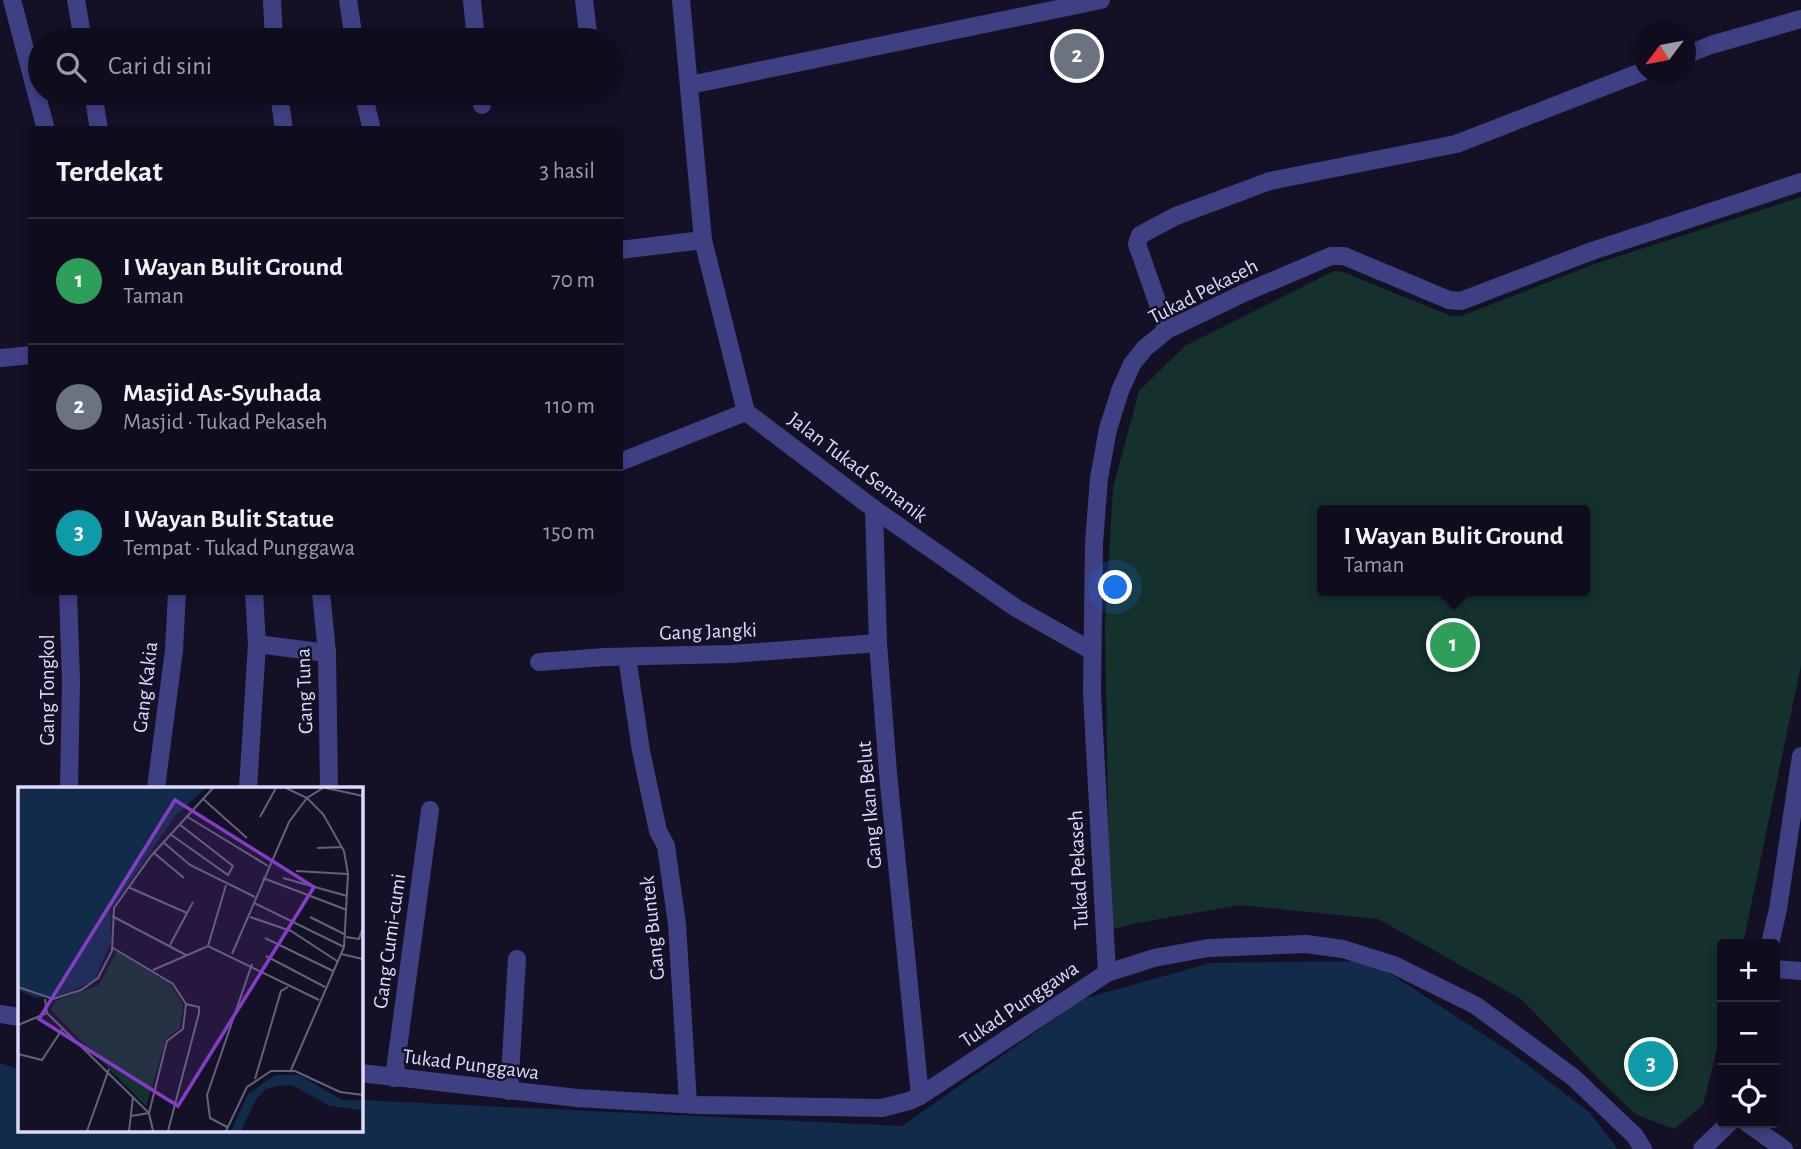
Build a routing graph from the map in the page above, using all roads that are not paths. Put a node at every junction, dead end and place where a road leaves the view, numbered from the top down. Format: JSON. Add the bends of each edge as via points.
{"nodes":[{"id":1,"x":12,"y":0,"type":"edge"},
{"id":2,"x":76,"y":0,"type":"edge"},
{"id":3,"x":272,"y":0,"type":"edge"},
{"id":4,"x":348,"y":0,"type":"edge"},
{"id":5,"x":472,"y":0,"type":"edge"},
{"id":6,"x":584,"y":0,"type":"edge"},
{"id":7,"x":681,"y":0,"type":"edge"},
{"id":8,"x":1101,"y":0,"type":"edge"},
{"id":9,"x":1801,"y":19,"type":"edge"},
{"id":10,"x":81,"y":28,"type":"edge"},
{"id":11,"x":273,"y":28,"type":"edge"},
{"id":12,"x":352,"y":28,"type":"edge"},
{"id":13,"x":475,"y":28,"type":"edge"},
{"id":14,"x":587,"y":28,"type":"edge"},
{"id":15,"x":1696,"y":51,"type":"edge"},
{"id":16,"x":28,"y":59,"type":"edge"},
{"id":17,"x":1633,"y":75,"type":"edge"},
{"id":18,"x":690,"y":85,"type":"junction"},
{"id":19,"x":40,"y":105,"type":"edge"},
{"id":20,"x":95,"y":105,"type":"edge"},
{"id":21,"x":281,"y":105,"type":"edge"},
{"id":22,"x":366,"y":105,"type":"edge"},
{"id":23,"x":46,"y":126,"type":"edge"},
{"id":24,"x":98,"y":126,"type":"edge"},
{"id":25,"x":283,"y":126,"type":"edge"},
{"id":26,"x":371,"y":126,"type":"edge"},
{"id":27,"x":1801,"y":182,"type":"edge"},
{"id":28,"x":704,"y":240,"type":"junction"},
{"id":29,"x":623,"y":250,"type":"edge"},
{"id":30,"x":1167,"y":330,"type":"junction"},
{"id":31,"x":28,"y":355,"type":"edge"},
{"id":32,"x":0,"y":358,"type":"edge"},
{"id":33,"x":746,"y":412,"type":"junction"},
{"id":34,"x":623,"y":461,"type":"edge"},
{"id":35,"x":874,"y":509,"type":"junction"},
{"id":36,"x":68,"y":595,"type":"edge"},
{"id":37,"x":177,"y":595,"type":"edge"},
{"id":38,"x":254,"y":595,"type":"edge"},
{"id":39,"x":321,"y":595,"type":"edge"},
{"id":40,"x":878,"y":643,"type":"junction"},
{"id":41,"x":257,"y":644,"type":"junction"},
{"id":42,"x":1092,"y":650,"type":"junction"},
{"id":43,"x":327,"y":653,"type":"junction"},
{"id":44,"x":627,"y":657,"type":"junction"},
{"id":45,"x":539,"y":662,"type":"dead end"},
{"id":46,"x":1801,"y":756,"type":"edge"},
{"id":47,"x":69,"y":787,"type":"edge"},
{"id":48,"x":156,"y":787,"type":"edge"},
{"id":49,"x":248,"y":787,"type":"edge"},
{"id":50,"x":329,"y":787,"type":"edge"},
{"id":51,"x":430,"y":810,"type":"dead end"},
{"id":52,"x":1771,"y":939,"type":"edge"},
{"id":53,"x":517,"y":959,"type":"dead end"},
{"id":54,"x":1780,"y":969,"type":"edge"},
{"id":55,"x":1801,"y":971,"type":"edge"},
{"id":56,"x":1107,"y":973,"type":"junction"},
{"id":57,"x":0,"y":1014,"type":"edge"},
{"id":58,"x":18,"y":1017,"type":"edge"},
{"id":59,"x":362,"y":1073,"type":"edge"},
{"id":60,"x":394,"y":1078,"type":"junction"},
{"id":61,"x":509,"y":1091,"type":"junction"},
{"id":62,"x":920,"y":1096,"type":"junction"},
{"id":63,"x":688,"y":1104,"type":"junction"},
{"id":64,"x":1724,"y":1128,"type":"edge"},
{"id":65,"x":1754,"y":1128,"type":"edge"},
{"id":66,"x":1643,"y":1149,"type":"edge"},
{"id":67,"x":1702,"y":1149,"type":"edge"},
{"id":68,"x":1784,"y":1149,"type":"edge"}],
"edges":[{"from":1,"to":16,"type":"street"},
{"from":2,"to":10,"type":"street"},
{"from":3,"to":11,"type":"street"},
{"from":4,"to":12,"type":"street"},
{"from":5,"to":13,"type":"street"},
{"from":6,"to":14,"type":"street"},
{"from":7,"to":18,"type":"street"},
{"from":8,"to":18,"type":"street"},
{"from":9,"to":15,"type":"street"},
{"from":17,"to":30,"type":"street","via":[[1456,144],[1270,181],[1176,216],[1140,235],[1137,243]]},
{"from":18,"to":28,"type":"street"},
{"from":19,"to":23,"type":"street"},
{"from":20,"to":24,"type":"street"},
{"from":21,"to":25,"type":"street"},
{"from":22,"to":26,"type":"street"},
{"from":27,"to":30,"type":"street","name":"Tukad Pekaseh","via":[[1592,251],[1461,301],[1343,256],[1331,256]]},
{"from":28,"to":29,"type":"street"},
{"from":28,"to":33,"type":"street"},
{"from":30,"to":42,"type":"street","name":"Tukad Pekaseh","via":[[1132,364],[1108,429],[1094,530]]},
{"from":31,"to":32,"type":"street"},
{"from":33,"to":34,"type":"street"},
{"from":33,"to":35,"type":"street","name":"Jalan Tukad Semanik"},
{"from":35,"to":40,"type":"street","name":"Gang Ikan Belut"},
{"from":35,"to":42,"type":"street","name":"Jalan Tukad Semanik","via":[[1016,608]]},
{"from":36,"to":47,"type":"street","name":"Gang Tongkol"},
{"from":37,"to":48,"type":"street","name":"Gang Kakia"},
{"from":38,"to":41,"type":"street"},
{"from":39,"to":43,"type":"street","name":"Gang Tuna"},
{"from":40,"to":44,"type":"street","name":"Gang Jangki"},
{"from":40,"to":62,"type":"street","name":"Gang Ikan Belut"},
{"from":41,"to":43,"type":"street"},
{"from":41,"to":49,"type":"street"},
{"from":42,"to":56,"type":"street","name":"Tukad Pekaseh"},
{"from":43,"to":50,"type":"street","name":"Gang Tuna"},
{"from":44,"to":45,"type":"street","name":"Gang Jangki"},
{"from":44,"to":63,"type":"street","name":"Gang Buntek","via":[[641,751],[658,831],[666,846],[677,924]]},
{"from":46,"to":52,"type":"street"},
{"from":51,"to":60,"type":"street","name":"Gang Cumi-cumi"},
{"from":53,"to":61,"type":"street"},
{"from":54,"to":55,"type":"street"},
{"from":56,"to":62,"type":"street","name":"Tukad Punggawa"},
{"from":56,"to":66,"type":"street","name":"Tukad Punggawa","via":[[1208,948],[1306,944],[1343,949],[1383,962],[1475,1004],[1521,1037],[1573,1077]]},
{"from":57,"to":58,"type":"street"},
{"from":59,"to":60,"type":"street","name":"Tukad Punggawa"},
{"from":60,"to":61,"type":"street","name":"Tukad Punggawa"},
{"from":61,"to":63,"type":"street","name":"Tukad Punggawa"},
{"from":62,"to":63,"type":"street","name":"Tukad Punggawa","via":[[868,1108]]},
{"from":64,"to":67,"type":"street"},
{"from":65,"to":68,"type":"street"}]}
